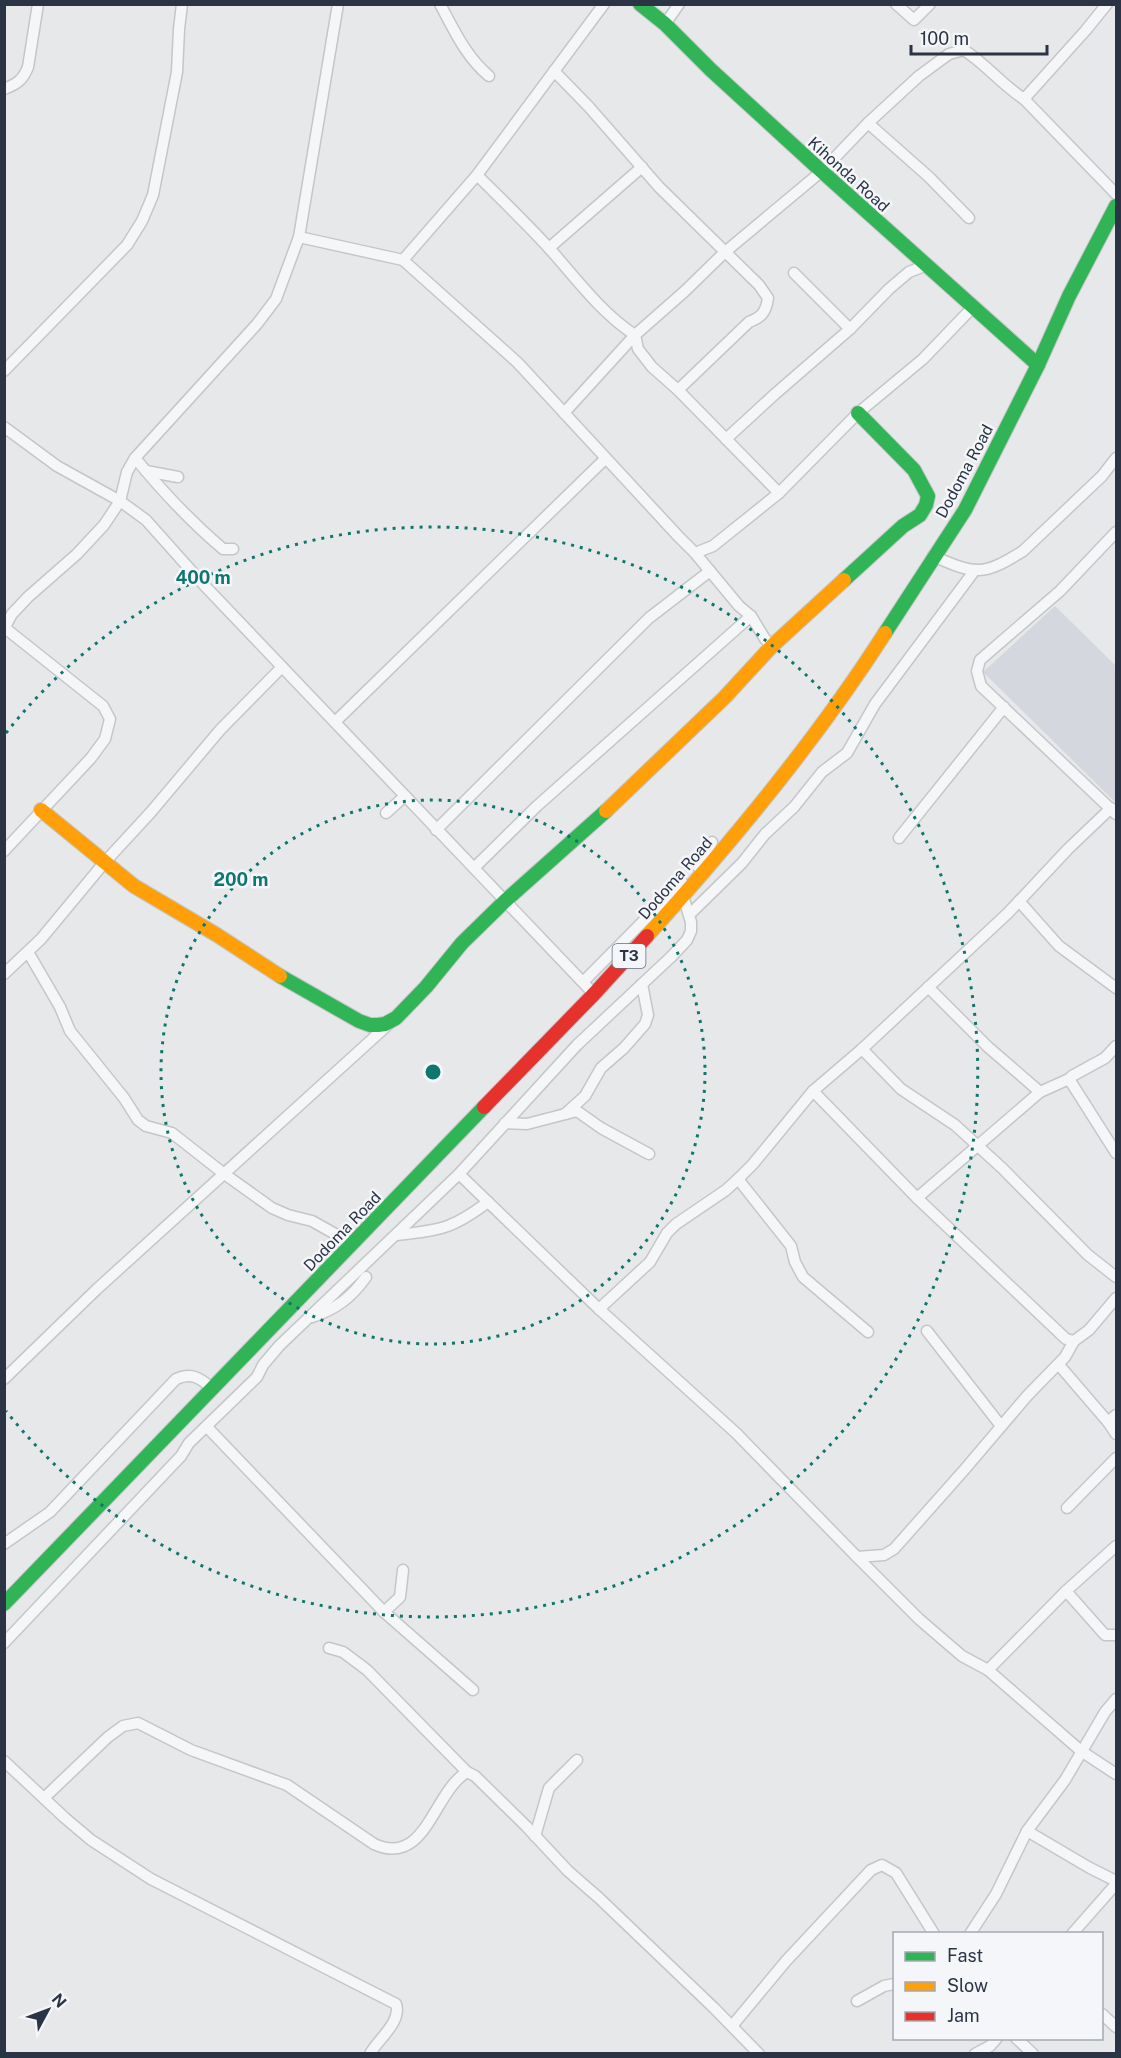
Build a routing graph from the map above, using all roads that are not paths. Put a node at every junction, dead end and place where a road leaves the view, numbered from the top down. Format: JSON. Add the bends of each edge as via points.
{"nodes":[{"id":1,"x":38,"y":4,"type":"edge"},
{"id":2,"x":182,"y":4,"type":"edge"},
{"id":3,"x":338,"y":4,"type":"edge"},
{"id":4,"x":440,"y":4,"type":"edge"},
{"id":5,"x":604,"y":4,"type":"edge"},
{"id":6,"x":640,"y":4,"type":"edge"},
{"id":7,"x":679,"y":4,"type":"edge"},
{"id":8,"x":896,"y":4,"type":"edge"},
{"id":9,"x":930,"y":4,"type":"edge"},
{"id":10,"x":1107,"y":4,"type":"edge"},
{"id":11,"x":665,"y":24,"type":"junction"},
{"id":12,"x":554,"y":71,"type":"junction"},
{"id":13,"x":489,"y":76,"type":"dead end"},
{"id":14,"x":4,"y":88,"type":"edge"},
{"id":15,"x":1024,"y":99,"type":"junction"},
{"id":16,"x":868,"y":123,"type":"junction"},
{"id":17,"x":642,"y":167,"type":"junction"},
{"id":18,"x":822,"y":171,"type":"junction"},
{"id":19,"x":477,"y":175,"type":"junction"},
{"id":20,"x":1116,"y":194,"type":"edge"},
{"id":21,"x":1116,"y":206,"type":"edge"},
{"id":22,"x":969,"y":218,"type":"dead end"},
{"id":23,"x":299,"y":237,"type":"junction"},
{"id":24,"x":549,"y":248,"type":"junction"},
{"id":25,"x":725,"y":252,"type":"junction"},
{"id":26,"x":403,"y":260,"type":"junction"},
{"id":27,"x":927,"y":265,"type":"junction"},
{"id":28,"x":794,"y":273,"type":"dead end"},
{"id":29,"x":973,"y":308,"type":"junction"},
{"id":30,"x":850,"y":329,"type":"junction"},
{"id":31,"x":635,"y":335,"type":"junction"},
{"id":32,"x":1038,"y":365,"type":"junction"},
{"id":33,"x":4,"y":371,"type":"edge"},
{"id":34,"x":678,"y":390,"type":"junction"},
{"id":35,"x":564,"y":413,"type":"junction"},
{"id":36,"x":858,"y":413,"type":"junction"},
{"id":37,"x":4,"y":427,"type":"edge"},
{"id":38,"x":726,"y":440,"type":"junction"},
{"id":39,"x":135,"y":458,"type":"junction"},
{"id":40,"x":1116,"y":458,"type":"edge"},
{"id":41,"x":605,"y":459,"type":"junction"},
{"id":42,"x":146,"y":471,"type":"junction"},
{"id":43,"x":178,"y":477,"type":"dead end"},
{"id":44,"x":779,"y":493,"type":"junction"},
{"id":45,"x":120,"y":501,"type":"junction"},
{"id":46,"x":1116,"y":532,"type":"edge"},
{"id":47,"x":233,"y":549,"type":"dead end"},
{"id":48,"x":696,"y":553,"type":"junction"},
{"id":49,"x":933,"y":556,"type":"junction"},
{"id":50,"x":975,"y":570,"type":"junction"},
{"id":51,"x":710,"y":571,"type":"junction"},
{"id":52,"x":8,"y":610,"type":"edge"},
{"id":53,"x":751,"y":616,"type":"junction"},
{"id":54,"x":5,"y":629,"type":"edge"},
{"id":55,"x":772,"y":646,"type":"junction"},
{"id":56,"x":282,"y":667,"type":"junction"},
{"id":57,"x":1004,"y":707,"type":"junction"},
{"id":58,"x":336,"y":721,"type":"junction"},
{"id":59,"x":405,"y":796,"type":"junction"},
{"id":60,"x":41,"y":810,"type":"junction"},
{"id":61,"x":1114,"y":811,"type":"edge"},
{"id":62,"x":386,"y":813,"type":"dead end"},
{"id":63,"x":436,"y":830,"type":"junction"},
{"id":64,"x":899,"y":838,"type":"dead end"},
{"id":65,"x":712,"y":842,"type":"dead end"},
{"id":66,"x":4,"y":851,"type":"edge"},
{"id":67,"x":104,"y":863,"type":"junction"},
{"id":68,"x":474,"y":868,"type":"junction"},
{"id":69,"x":683,"y":896,"type":"junction"},
{"id":70,"x":505,"y":901,"type":"junction"},
{"id":71,"x":1019,"y":901,"type":"junction"},
{"id":72,"x":690,"y":914,"type":"junction"},
{"id":73,"x":28,"y":952,"type":"junction"},
{"id":74,"x":4,"y":974,"type":"edge"},
{"id":75,"x":583,"y":982,"type":"junction"},
{"id":76,"x":642,"y":984,"type":"junction"},
{"id":77,"x":928,"y":987,"type":"junction"},
{"id":78,"x":1116,"y":988,"type":"edge"},
{"id":79,"x":594,"y":994,"type":"junction"},
{"id":80,"x":396,"y":1018,"type":"junction"},
{"id":81,"x":1116,"y":1046,"type":"edge"},
{"id":82,"x":862,"y":1049,"type":"junction"},
{"id":83,"x":1069,"y":1080,"type":"junction"},
{"id":84,"x":813,"y":1091,"type":"junction"},
{"id":85,"x":1040,"y":1092,"type":"junction"},
{"id":86,"x":565,"y":1114,"type":"junction"},
{"id":87,"x":505,"y":1123,"type":"junction"},
{"id":88,"x":978,"y":1146,"type":"junction"},
{"id":89,"x":1116,"y":1153,"type":"edge"},
{"id":90,"x":649,"y":1154,"type":"dead end"},
{"id":91,"x":223,"y":1173,"type":"junction"},
{"id":92,"x":459,"y":1174,"type":"junction"},
{"id":93,"x":738,"y":1179,"type":"junction"},
{"id":94,"x":917,"y":1198,"type":"junction"},
{"id":95,"x":488,"y":1202,"type":"junction"},
{"id":96,"x":398,"y":1234,"type":"junction"},
{"id":97,"x":353,"y":1244,"type":"junction"},
{"id":98,"x":366,"y":1277,"type":"dead end"},
{"id":99,"x":1116,"y":1277,"type":"edge"},
{"id":100,"x":1116,"y":1298,"type":"edge"},
{"id":101,"x":599,"y":1309,"type":"junction"},
{"id":102,"x":306,"y":1319,"type":"junction"},
{"id":103,"x":927,"y":1331,"type":"dead end"},
{"id":104,"x":868,"y":1332,"type":"dead end"},
{"id":105,"x":1074,"y":1341,"type":"junction"},
{"id":106,"x":1059,"y":1365,"type":"junction"},
{"id":107,"x":4,"y":1379,"type":"edge"},
{"id":108,"x":213,"y":1389,"type":"junction"},
{"id":109,"x":1112,"y":1419,"type":"edge"},
{"id":110,"x":1001,"y":1425,"type":"junction"},
{"id":111,"x":207,"y":1427,"type":"junction"},
{"id":112,"x":1116,"y":1434,"type":"edge"},
{"id":113,"x":1116,"y":1458,"type":"edge"},
{"id":114,"x":1067,"y":1508,"type":"dead end"},
{"id":115,"x":4,"y":1530,"type":"edge"},
{"id":116,"x":9,"y":1541,"type":"edge"},
{"id":117,"x":1116,"y":1546,"type":"edge"},
{"id":118,"x":857,"y":1557,"type":"junction"},
{"id":119,"x":403,"y":1570,"type":"dead end"},
{"id":120,"x":1066,"y":1591,"type":"junction"},
{"id":121,"x":4,"y":1604,"type":"edge"},
{"id":122,"x":384,"y":1612,"type":"junction"},
{"id":123,"x":1116,"y":1635,"type":"edge"},
{"id":124,"x":4,"y":1643,"type":"edge"},
{"id":125,"x":329,"y":1648,"type":"dead end"},
{"id":126,"x":988,"y":1670,"type":"junction"},
{"id":127,"x":473,"y":1690,"type":"dead end"},
{"id":128,"x":1116,"y":1699,"type":"edge"},
{"id":129,"x":1082,"y":1751,"type":"junction"},
{"id":130,"x":577,"y":1760,"type":"dead end"},
{"id":131,"x":4,"y":1761,"type":"edge"},
{"id":132,"x":467,"y":1772,"type":"junction"},
{"id":133,"x":1116,"y":1774,"type":"edge"},
{"id":134,"x":44,"y":1798,"type":"junction"},
{"id":135,"x":1027,"y":1831,"type":"junction"},
{"id":136,"x":536,"y":1836,"type":"junction"},
{"id":137,"x":1116,"y":1882,"type":"edge"},
{"id":138,"x":933,"y":1932,"type":"edge"},
{"id":139,"x":971,"y":1932,"type":"edge"},
{"id":140,"x":1074,"y":1932,"type":"edge"},
{"id":141,"x":893,"y":1984,"type":"edge"},
{"id":142,"x":857,"y":2001,"type":"dead end"},
{"id":143,"x":1103,"y":2016,"type":"edge"},
{"id":144,"x":732,"y":2026,"type":"junction"},
{"id":145,"x":1116,"y":2027,"type":"edge"},
{"id":146,"x":996,"y":2040,"type":"edge"},
{"id":147,"x":1018,"y":2040,"type":"edge"},
{"id":148,"x":370,"y":2054,"type":"edge"},
{"id":149,"x":759,"y":2054,"type":"edge"},
{"id":150,"x":975,"y":2054,"type":"edge"},
{"id":151,"x":1033,"y":2054,"type":"edge"}],
"edges":[{"from":1,"to":14,"type":"street","via":[[25,77]]},
{"from":2,"to":33,"type":"street","via":[[177,72],[153,195],[142,221],[128,245]]},
{"from":3,"to":23,"type":"street"},
{"from":4,"to":13,"type":"street","via":[[462,45]]},
{"from":5,"to":12,"type":"street"},
{"from":6,"to":11,"type":"main road","name":"Kihonda Road"},
{"from":7,"to":11,"type":"street"},
{"from":8,"to":9,"type":"street","via":[[914,20]]},
{"from":10,"to":15,"type":"street"},
{"from":11,"to":18,"type":"main road","name":"Kihonda Road"},
{"from":12,"to":17,"type":"street"},
{"from":12,"to":19,"type":"street"},
{"from":15,"to":16,"type":"street","via":[[976,57],[964,50],[956,51],[919,76]]},
{"from":15,"to":20,"type":"street"},
{"from":16,"to":18,"type":"street"},
{"from":16,"to":22,"type":"street"},
{"from":17,"to":24,"type":"street"},
{"from":17,"to":25,"type":"street"},
{"from":18,"to":25,"type":"street"},
{"from":18,"to":27,"type":"main road","name":"Kihonda Road"},
{"from":19,"to":24,"type":"street"},
{"from":19,"to":26,"type":"street"},
{"from":21,"to":32,"type":"main road","name":"Dodoma Road","number":"T3"},
{"from":23,"to":26,"type":"street"},
{"from":23,"to":39,"type":"street","via":[[276,298],[257,324]]},
{"from":24,"to":31,"type":"street","via":[[595,302]]},
{"from":25,"to":31,"type":"street"},
{"from":25,"to":34,"type":"street","via":[[764,291],[767,308]]},
{"from":26,"to":35,"type":"street","via":[[518,363]]},
{"from":27,"to":29,"type":"main road","name":"Kihonda Road"},
{"from":27,"to":30,"type":"street","via":[[909,272]]},
{"from":28,"to":30,"type":"street"},
{"from":29,"to":32,"type":"main road","name":"Kihonda Road"},
{"from":29,"to":36,"type":"street","via":[[923,359]]},
{"from":30,"to":38,"type":"street"},
{"from":31,"to":34,"type":"street","via":[[646,360]]},
{"from":31,"to":35,"type":"street"},
{"from":32,"to":49,"type":"main road","name":"Dodoma Road","number":"T3","via":[[964,510]]},
{"from":34,"to":38,"type":"street"},
{"from":35,"to":41,"type":"street"},
{"from":36,"to":44,"type":"street"},
{"from":36,"to":55,"type":"main road","via":[[914,470],[928,496],[926,505],[916,519],[903,526]]},
{"from":37,"to":45,"type":"street","via":[[57,466]]},
{"from":38,"to":44,"type":"street"},
{"from":39,"to":42,"type":"street"},
{"from":39,"to":45,"type":"street"},
{"from":40,"to":50,"type":"street","via":[[1023,550],[984,571]]},
{"from":41,"to":48,"type":"street"},
{"from":41,"to":58,"type":"street"},
{"from":42,"to":43,"type":"street"},
{"from":42,"to":47,"type":"street","via":[[184,514],[223,549]]},
{"from":44,"to":48,"type":"street","via":[[713,546]]},
{"from":45,"to":52,"type":"street","via":[[77,554]]},
{"from":45,"to":56,"type":"street","via":[[146,520]]},
{"from":46,"to":57,"type":"street","via":[[1060,591],[980,660],[977,672],[981,686]]},
{"from":48,"to":51,"type":"street"},
{"from":49,"to":50,"type":"street","via":[[962,569]]},
{"from":49,"to":69,"type":"main road","name":"Dodoma Road","number":"T3","via":[[891,627],[789,769]]},
{"from":50,"to":72,"type":"street","via":[[875,704],[847,753],[822,772],[742,863]]},
{"from":51,"to":53,"type":"street"},
{"from":51,"to":63,"type":"street","via":[[649,618]]},
{"from":52,"to":54,"type":"street"},
{"from":53,"to":55,"type":"street"},
{"from":53,"to":68,"type":"street","via":[[544,799]]},
{"from":54,"to":60,"type":"street","via":[[103,706],[110,719],[105,739],[91,758]]},
{"from":55,"to":70,"type":"main road","via":[[649,771]]},
{"from":56,"to":58,"type":"street"},
{"from":56,"to":67,"type":"street","via":[[220,729]]},
{"from":57,"to":61,"type":"street"},
{"from":57,"to":64,"type":"street"},
{"from":58,"to":59,"type":"street"},
{"from":59,"to":62,"type":"street"},
{"from":59,"to":63,"type":"street"},
{"from":60,"to":66,"type":"street"},
{"from":60,"to":67,"type":"main road"},
{"from":61,"to":71,"type":"street","via":[[1068,849]]},
{"from":63,"to":68,"type":"street"},
{"from":65,"to":75,"type":"street","via":[[696,868]]},
{"from":67,"to":73,"type":"street"},
{"from":67,"to":80,"type":"main road","via":[[134,886],[360,1021],[378,1025]]},
{"from":68,"to":70,"type":"street"},
{"from":69,"to":72,"type":"street"},
{"from":69,"to":79,"type":"main road","name":"Dodoma Road","number":"T3"},
{"from":70,"to":75,"type":"street"},
{"from":70,"to":80,"type":"main road"},
{"from":71,"to":77,"type":"street"},
{"from":71,"to":78,"type":"street","via":[[1059,946]]},
{"from":72,"to":76,"type":"street","via":[[687,940]]},
{"from":73,"to":74,"type":"street"},
{"from":73,"to":91,"type":"street","via":[[70,1031],[138,1120],[172,1133]]},
{"from":75,"to":79,"type":"street"},
{"from":76,"to":86,"type":"street","via":[[645,1024],[601,1068],[585,1096]]},
{"from":76,"to":87,"type":"street","via":[[577,1045]]},
{"from":77,"to":82,"type":"street"},
{"from":77,"to":85,"type":"street"},
{"from":79,"to":97,"type":"main road","name":"Dodoma Road","number":"T3"},
{"from":80,"to":91,"type":"street"},
{"from":81,"to":83,"type":"street","via":[[1105,1058]]},
{"from":82,"to":84,"type":"street"},
{"from":82,"to":88,"type":"street","via":[[901,1089],[945,1117]]},
{"from":83,"to":85,"type":"street"},
{"from":83,"to":89,"type":"street"},
{"from":84,"to":93,"type":"street"},
{"from":84,"to":94,"type":"street"},
{"from":85,"to":88,"type":"street"},
{"from":86,"to":87,"type":"street","via":[[527,1124]]},
{"from":86,"to":90,"type":"street","via":[[577,1111]]},
{"from":87,"to":92,"type":"street"},
{"from":88,"to":94,"type":"street"},
{"from":88,"to":99,"type":"street","via":[[1088,1255]]},
{"from":91,"to":97,"type":"street","via":[[272,1208],[312,1221]]},
{"from":91,"to":107,"type":"street"},
{"from":92,"to":95,"type":"street"},
{"from":92,"to":96,"type":"street"},
{"from":93,"to":101,"type":"street","via":[[676,1224],[650,1262]]},
{"from":93,"to":104,"type":"street","via":[[791,1246],[803,1277]]},
{"from":94,"to":105,"type":"street","via":[[1053,1328]]},
{"from":95,"to":96,"type":"street","via":[[444,1229]]},
{"from":95,"to":101,"type":"street"},
{"from":96,"to":102,"type":"street"},
{"from":97,"to":108,"type":"main road","name":"Dodoma Road","number":"T3"},
{"from":98,"to":102,"type":"street","via":[[344,1302]]},
{"from":100,"to":105,"type":"street","via":[[1089,1330]]},
{"from":101,"to":118,"type":"street","via":[[736,1434]]},
{"from":102,"to":111,"type":"street","via":[[263,1365],[257,1377]]},
{"from":103,"to":110,"type":"street"},
{"from":105,"to":106,"type":"street"},
{"from":106,"to":109,"type":"street"},
{"from":106,"to":110,"type":"street"},
{"from":108,"to":116,"type":"street","via":[[200,1378],[185,1375],[176,1379],[50,1512]]},
{"from":108,"to":121,"type":"main road","name":"Dodoma Road","number":"T3"},
{"from":109,"to":112,"type":"street"},
{"from":110,"to":118,"type":"street","via":[[894,1549],[884,1555]]},
{"from":111,"to":122,"type":"street"},
{"from":111,"to":124,"type":"street"},
{"from":113,"to":114,"type":"street"},
{"from":115,"to":116,"type":"street"},
{"from":117,"to":120,"type":"street"},
{"from":118,"to":126,"type":"street","via":[[935,1634],[962,1656]]},
{"from":119,"to":122,"type":"street","via":[[400,1597]]},
{"from":120,"to":123,"type":"street","via":[[1105,1635]]},
{"from":120,"to":126,"type":"street"},
{"from":122,"to":127,"type":"street"},
{"from":125,"to":132,"type":"street","via":[[343,1652],[367,1670]]},
{"from":126,"to":129,"type":"street"},
{"from":128,"to":129,"type":"street"},
{"from":129,"to":133,"type":"street"},
{"from":129,"to":135,"type":"street"},
{"from":130,"to":136,"type":"street","via":[[549,1788]]},
{"from":131,"to":134,"type":"street"},
{"from":132,"to":134,"type":"street","via":[[458,1777],[424,1831],[413,1842],[395,1850],[374,1844],[287,1785],[191,1750],[138,1724],[123,1726],[108,1737]]},
{"from":132,"to":136,"type":"street"},
{"from":134,"to":148,"type":"street","via":[[91,1840],[151,1879],[396,2004],[396,2019]]},
{"from":135,"to":137,"type":"street"},
{"from":135,"to":139,"type":"street","via":[[996,1894]]},
{"from":136,"to":144,"type":"street"},
{"from":137,"to":140,"type":"street"},
{"from":138,"to":144,"type":"street","via":[[896,1873],[882,1865],[871,1870]]},
{"from":141,"to":142,"type":"street"},
{"from":143,"to":145,"type":"street"},
{"from":144,"to":149,"type":"street"},
{"from":146,"to":150,"type":"street"},
{"from":147,"to":151,"type":"street"}]}
